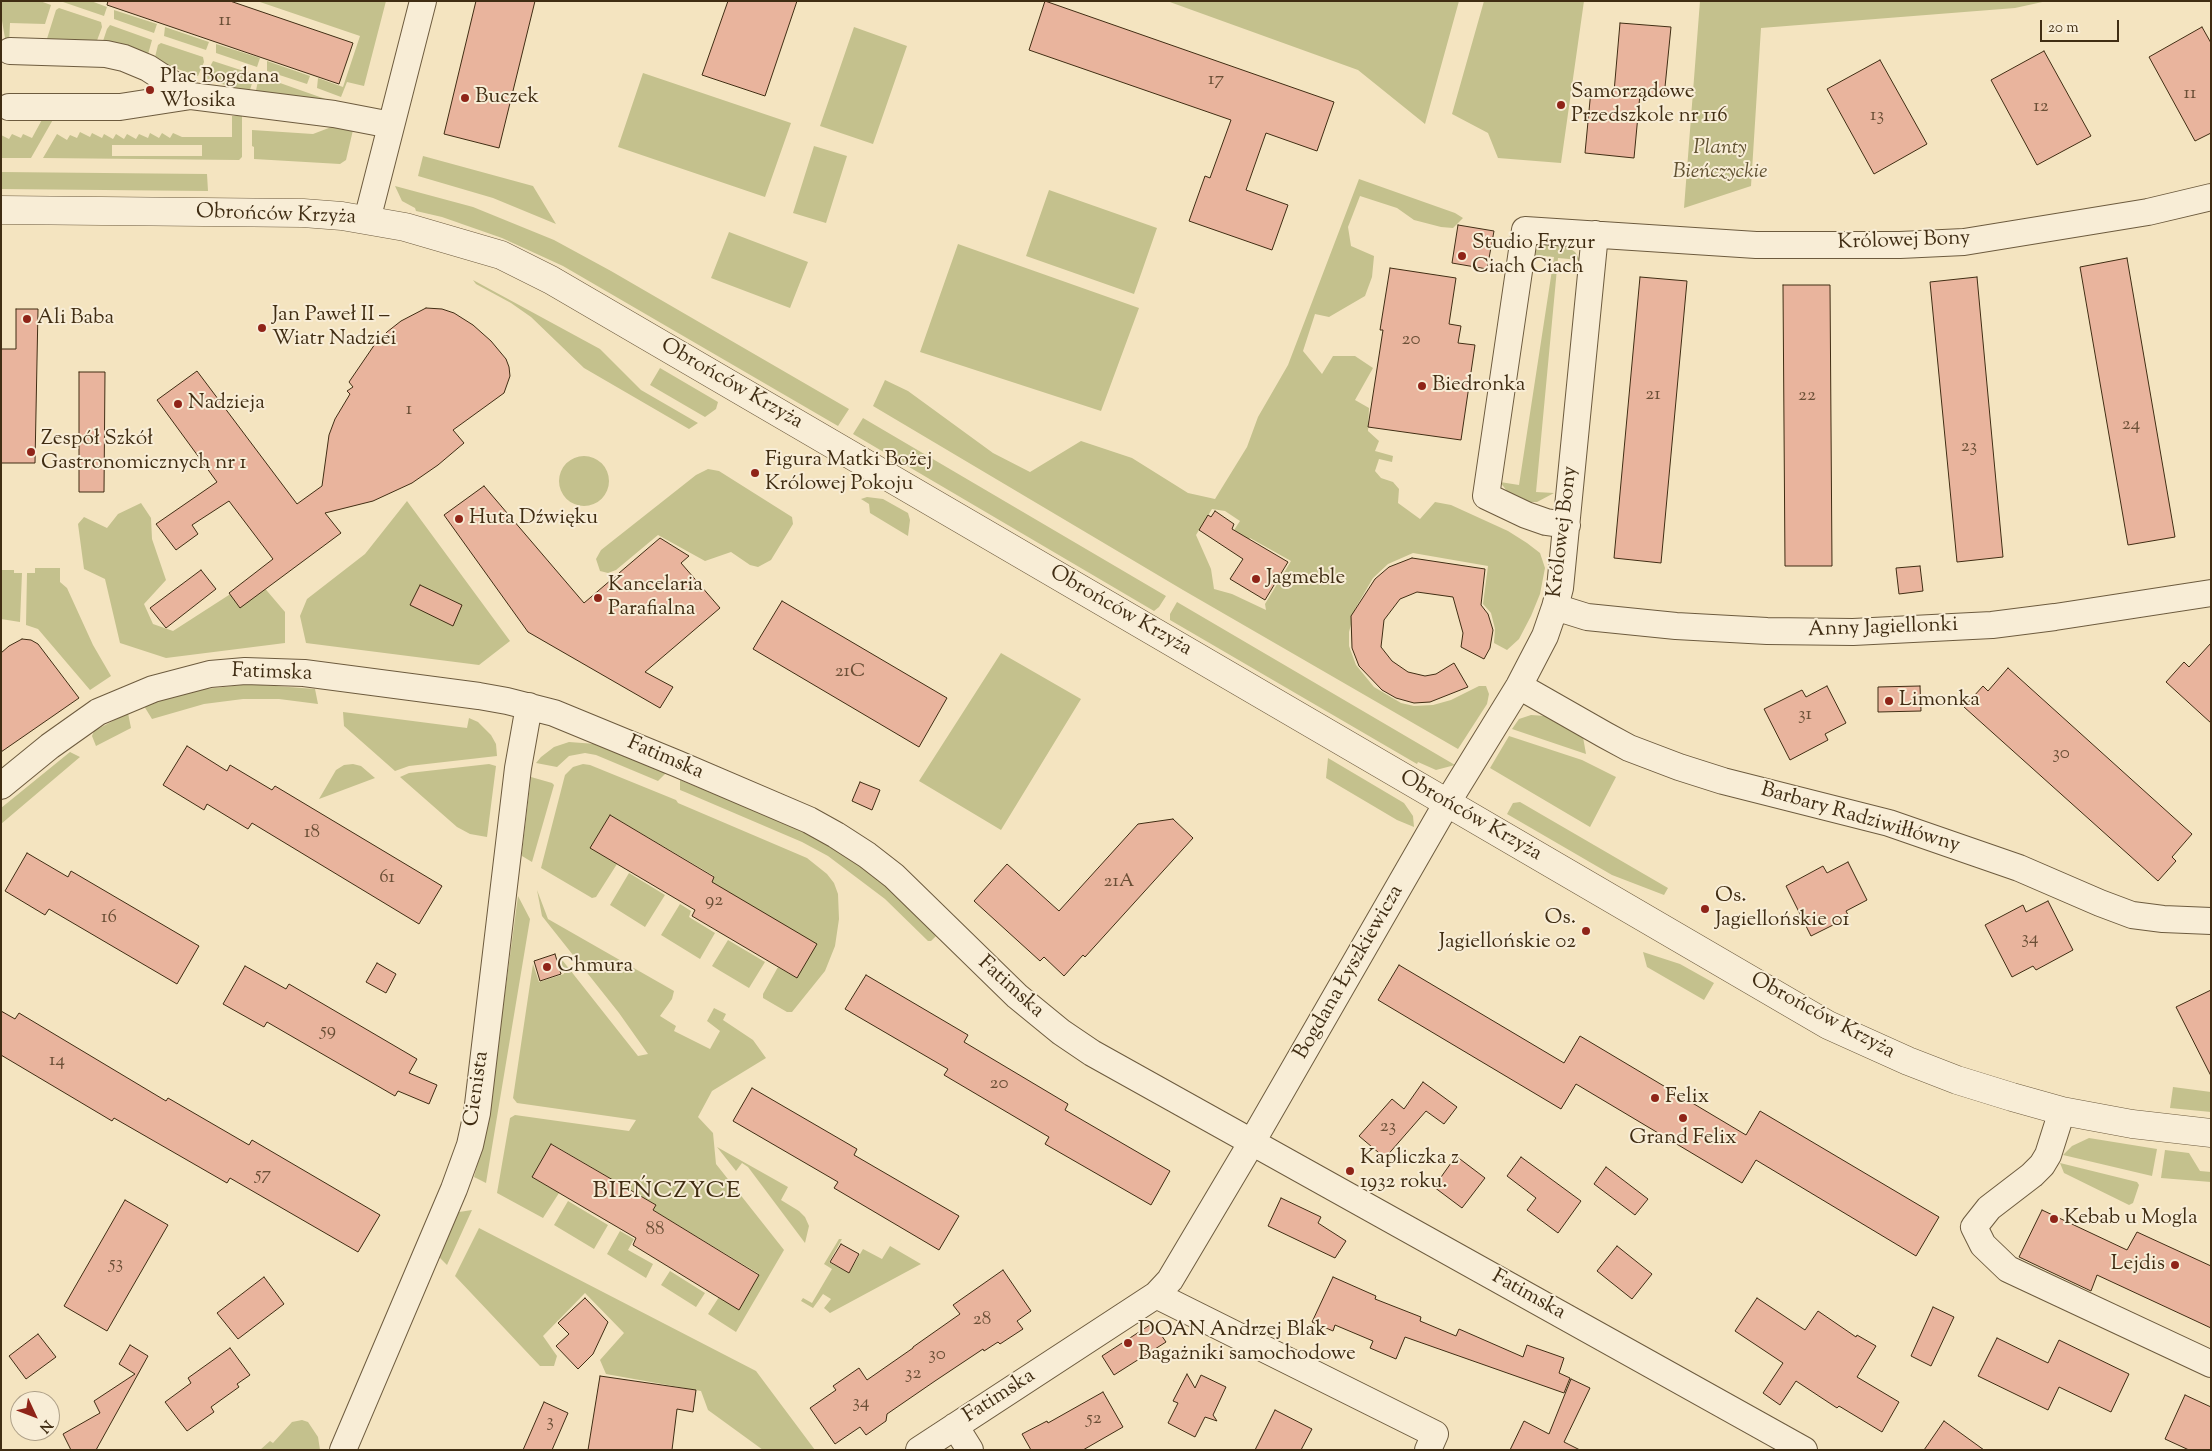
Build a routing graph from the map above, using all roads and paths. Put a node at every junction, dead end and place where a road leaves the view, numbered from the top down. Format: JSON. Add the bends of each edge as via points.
{"nodes":[{"id":1,"x":423,"y":1,"type":"edge"},
{"id":2,"x":10,"y":51,"type":"dead end"},
{"id":3,"x":191,"y":96,"type":"junction"},
{"id":4,"x":9,"y":107,"type":"dead end"},
{"id":5,"x":392,"y":125,"type":"junction"},
{"id":6,"x":2211,"y":197,"type":"edge"},
{"id":7,"x":1,"y":210,"type":"edge"},
{"id":8,"x":367,"y":220,"type":"junction"},
{"id":9,"x":1595,"y":234,"type":"junction"},
{"id":10,"x":1567,"y":525,"type":"junction"},
{"id":11,"x":2211,"y":593,"type":"edge"},
{"id":12,"x":1555,"y":607,"type":"junction"},
{"id":13,"x":1519,"y":686,"type":"junction"},
{"id":14,"x":529,"y":706,"type":"junction"},
{"id":15,"x":1,"y":786,"type":"edge"},
{"id":16,"x":1447,"y":803,"type":"junction"},
{"id":17,"x":2211,"y":921,"type":"edge"},
{"id":18,"x":2062,"y":1111,"type":"junction"},
{"id":19,"x":2211,"y":1134,"type":"edge"},
{"id":20,"x":1252,"y":1142,"type":"junction"},
{"id":21,"x":1156,"y":1295,"type":"junction"},
{"id":22,"x":2211,"y":1364,"type":"edge"},
{"id":23,"x":955,"y":1426,"type":"junction"},
{"id":24,"x":343,"y":1450,"type":"edge"},
{"id":25,"x":919,"y":1450,"type":"edge"},
{"id":26,"x":970,"y":1450,"type":"edge"},
{"id":27,"x":1428,"y":1450,"type":"edge"},
{"id":28,"x":1804,"y":1450,"type":"edge"}],
"edges":[{"from":1,"to":5,"type":"street"},
{"from":2,"to":3,"type":"street","via":[[106,54],[124,58],[148,68]]},
{"from":3,"to":4,"type":"street","via":[[120,107]]},
{"from":3,"to":5,"type":"street","via":[[334,114]]},
{"from":5,"to":8,"type":"street"},
{"from":6,"to":9,"type":"street","name":"Królowej Bony","via":[[2148,212],[1964,242],[1756,245]]},
{"from":7,"to":8,"type":"street","name":"Obrońców Krzyża","via":[[303,213]]},
{"from":8,"to":16,"type":"street","name":"Obrońców Krzyża","via":[[406,227],[482,249],[551,280]]},
{"from":9,"to":10,"type":"street","name":"Królowej Bony"},
{"from":9,"to":10,"type":"street","name":"Królowej Bony","via":[[1525,230],[1486,496],[1526,515]]},
{"from":10,"to":12,"type":"street","name":"Królowej Bony"},
{"from":11,"to":12,"type":"street","name":"Anny Jagiellonki","via":[[2016,622],[1853,632],[1676,626],[1588,617]]},
{"from":12,"to":13,"type":"street","name":"Królowej Bony"},
{"from":13,"to":16,"type":"street","name":"Królowej Bony"},
{"from":13,"to":17,"type":"street","name":"Barbary Radziwiłłówny","via":[[1629,748],[1679,768],[1888,823],[2018,868],[2132,915]]},
{"from":14,"to":15,"type":"street","name":"Fatimska","via":[[480,696],[304,673],[245,671],[210,674],[153,690],[98,712]]},
{"from":14,"to":20,"type":"street","name":"Fatimska","via":[[678,764],[809,820],[836,835],[894,876],[1006,986],[1061,1032],[1109,1063]]},
{"from":14,"to":24,"type":"street","name":"Cienista","via":[[518,768],[470,1145]]},
{"from":16,"to":18,"type":"street","name":"Obrońców Krzyża","via":[[1828,1025],[1908,1062]]},
{"from":16,"to":20,"type":"street","name":"Bogdana Łyszkiewicza"},
{"from":18,"to":19,"type":"street","name":"Obrońców Krzyża"},
{"from":18,"to":22,"type":"street","via":[[2042,1165],[1989,1208],[1974,1227],[1983,1245],[2008,1269]]},
{"from":20,"to":21,"type":"street","name":"Fatimska","via":[[1170,1280]]},
{"from":20,"to":28,"type":"street","name":"Fatimska"},
{"from":21,"to":23,"type":"street","name":"Fatimska"},
{"from":21,"to":27,"type":"street","via":[[1435,1434]]},
{"from":23,"to":25,"type":"street","name":"Fatimska"},
{"from":23,"to":26,"type":"street"}]}
